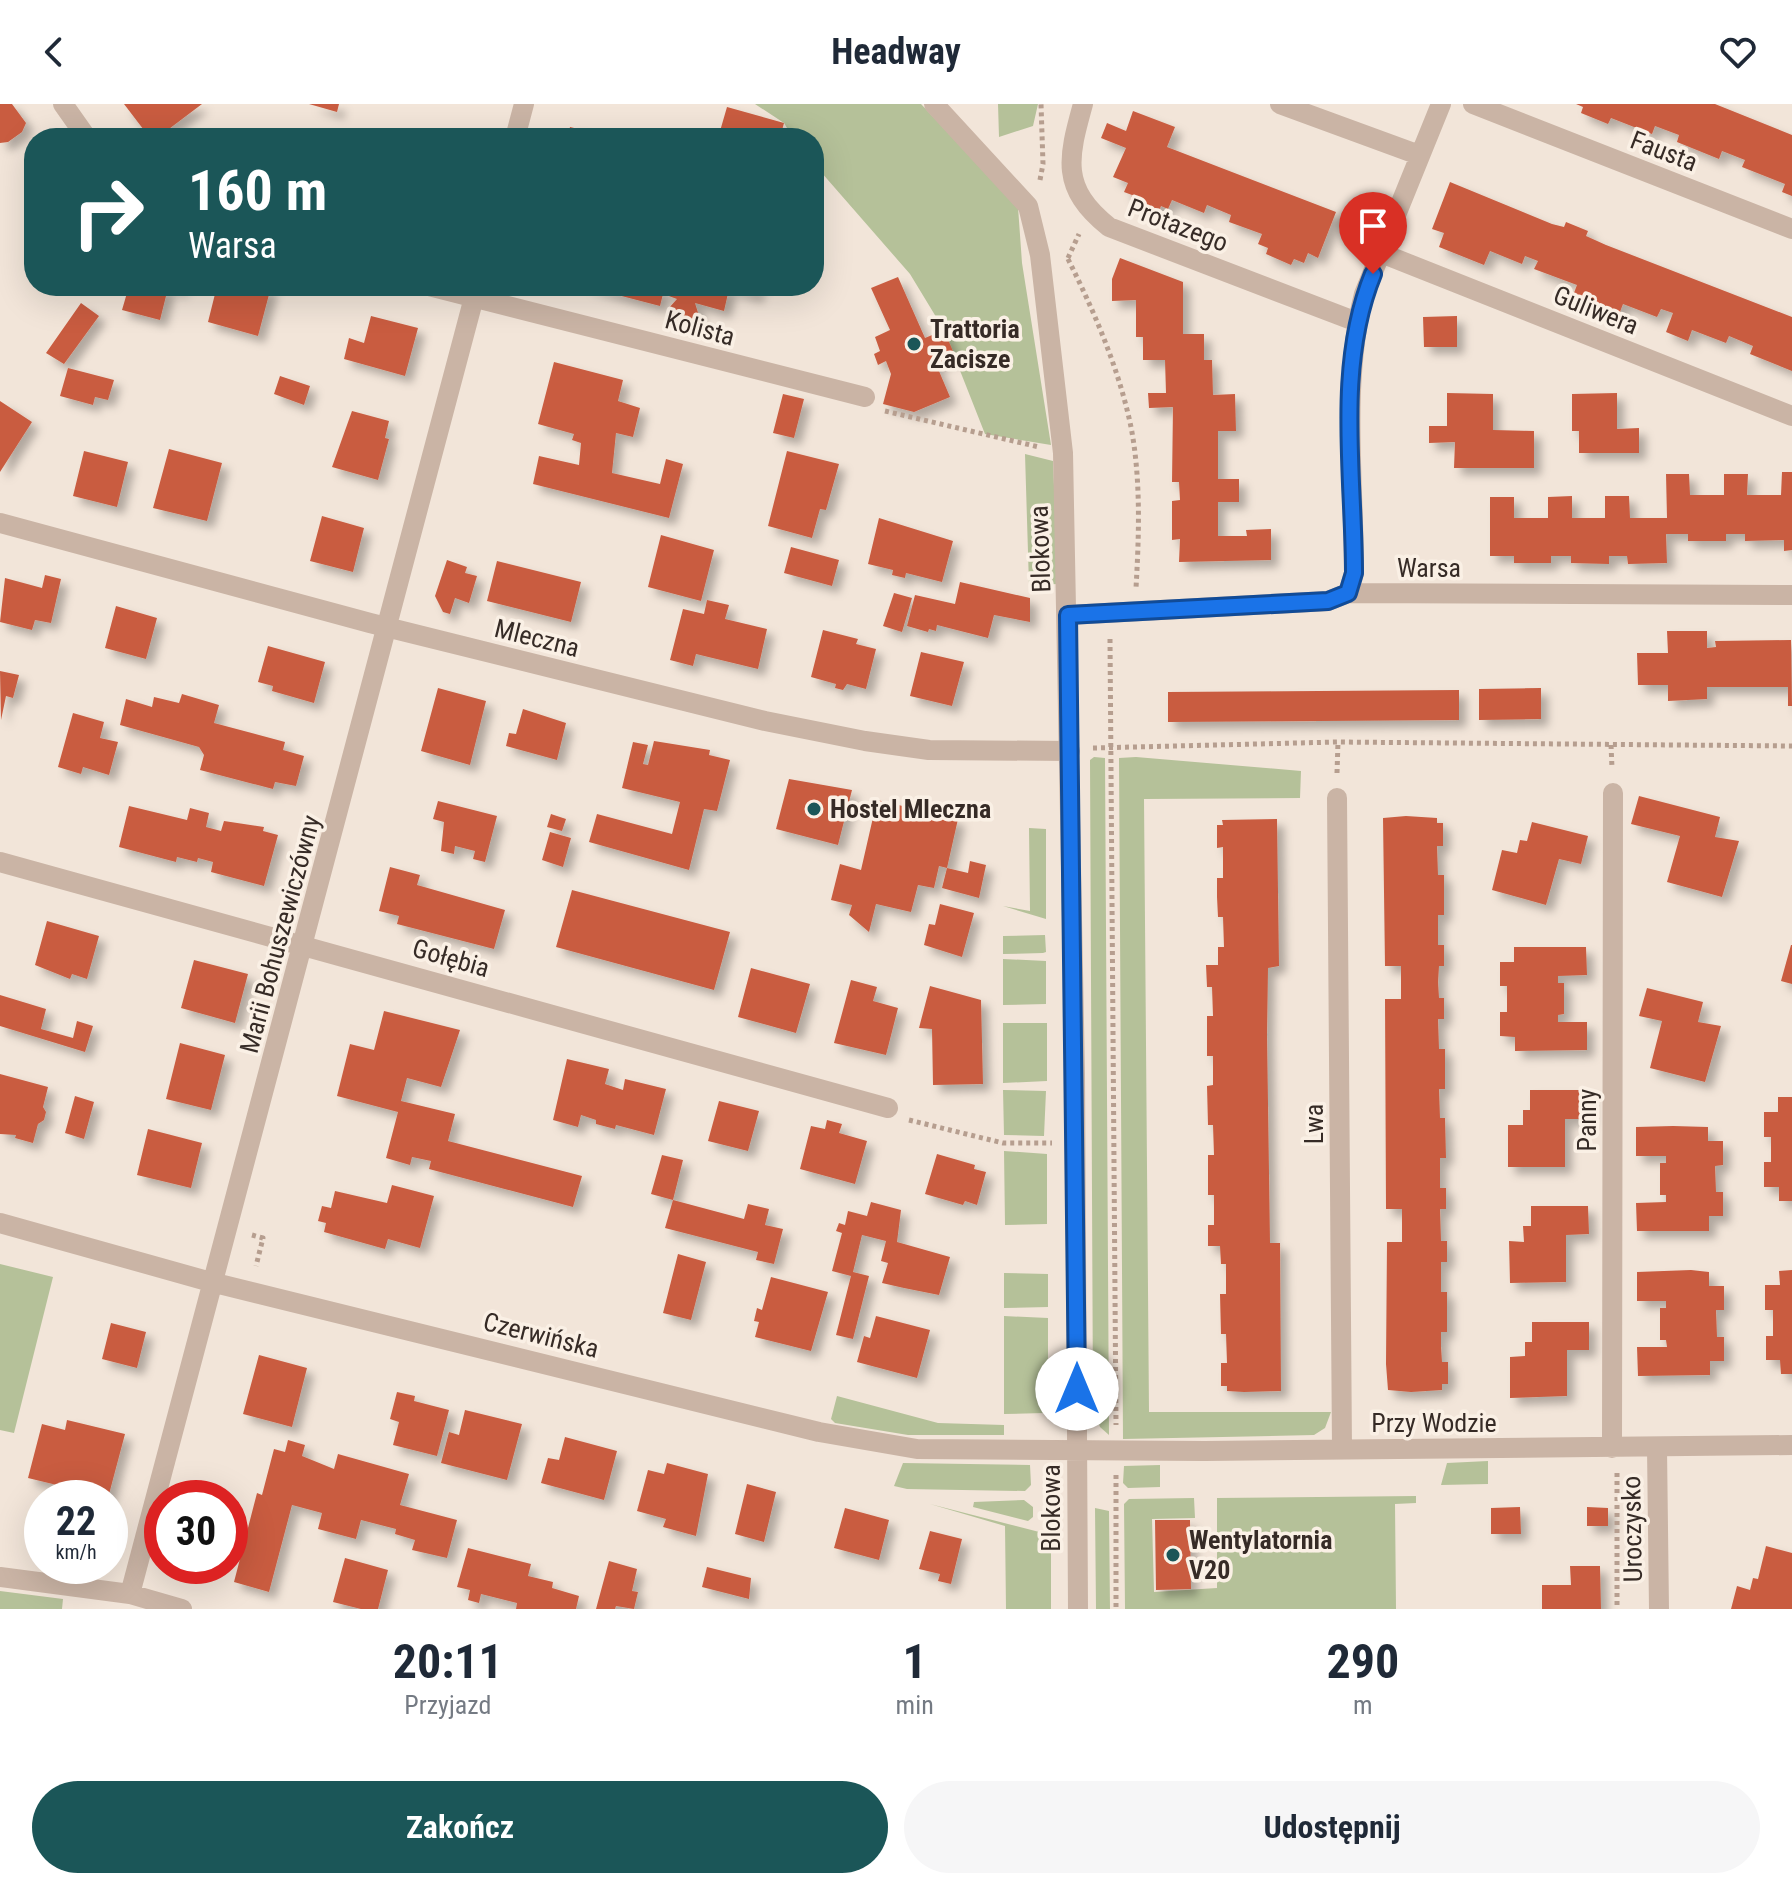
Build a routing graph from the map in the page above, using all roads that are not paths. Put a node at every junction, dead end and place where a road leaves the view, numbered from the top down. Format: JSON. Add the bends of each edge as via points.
{"nodes":[{"id":1,"x":63,"y":104,"type":"edge"},
{"id":2,"x":524,"y":104,"type":"edge"},
{"id":3,"x":934,"y":104,"type":"edge"},
{"id":4,"x":1083,"y":104,"type":"edge"},
{"id":5,"x":1280,"y":104,"type":"edge"},
{"id":6,"x":1441,"y":104,"type":"edge"},
{"id":7,"x":1473,"y":104,"type":"edge"},
{"id":8,"x":80,"y":128,"type":"edge"},
{"id":9,"x":518,"y":128,"type":"edge"},
{"id":10,"x":1419,"y":155,"type":"junction"},
{"id":11,"x":1792,"y":229,"type":"edge"},
{"id":12,"x":1381,"y":253,"type":"junction"},
{"id":13,"x":475,"y":296,"type":"edge"},
{"id":14,"x":491,"y":296,"type":"edge"},
{"id":15,"x":1357,"y":322,"type":"junction"},
{"id":16,"x":865,"y":397,"type":"road end"},
{"id":17,"x":1792,"y":416,"type":"edge"},
{"id":18,"x":0,"y":523,"type":"edge"},
{"id":19,"x":1348,"y":593,"type":"junction"},
{"id":20,"x":1792,"y":595,"type":"edge"},
{"id":21,"x":1068,"y":615,"type":"junction"},
{"id":22,"x":388,"y":627,"type":"junction"},
{"id":23,"x":1070,"y":751,"type":"junction"},
{"id":24,"x":1613,"y":793,"type":"dead end"},
{"id":25,"x":1337,"y":798,"type":"dead end"},
{"id":26,"x":0,"y":862,"type":"edge"},
{"id":27,"x":304,"y":944,"type":"junction"},
{"id":28,"x":888,"y":1108,"type":"road end"},
{"id":29,"x":0,"y":1223,"type":"edge"},
{"id":30,"x":211,"y":1282,"type":"junction"},
{"id":31,"x":1792,"y":1445,"type":"edge"},
{"id":32,"x":1657,"y":1448,"type":"junction"},
{"id":33,"x":1342,"y":1449,"type":"junction"},
{"id":34,"x":1077,"y":1451,"type":"junction"},
{"id":35,"x":1615,"y":1456,"type":"junction"},
{"id":36,"x":0,"y":1577,"type":"edge"},
{"id":37,"x":130,"y":1594,"type":"junction"},
{"id":38,"x":182,"y":1609,"type":"edge"},
{"id":39,"x":1078,"y":1609,"type":"edge"},
{"id":40,"x":1659,"y":1609,"type":"edge"}],
"edges":[{"from":1,"to":8,"type":"street"},
{"from":2,"to":9,"type":"street"},
{"from":3,"to":21,"type":"street","name":"Blokowa","via":[[1028,206],[1040,255],[1063,453]]},
{"from":4,"to":15,"type":"street","name":"Protazego","via":[[1070,150],[1070,172],[1090,212],[1109,227]]},
{"from":5,"to":10,"type":"street"},
{"from":6,"to":10,"type":"street"},
{"from":7,"to":11,"type":"street","name":"Fausta"},
{"from":10,"to":12,"type":"street"},
{"from":12,"to":15,"type":"street"},
{"from":12,"to":17,"type":"street","name":"Guliwera"},
{"from":13,"to":22,"type":"street","name":"Marii Bohuszewiczówny"},
{"from":14,"to":16,"type":"street","name":"Kolista"},
{"from":15,"to":19,"type":"street","via":[[1350,378],[1354,573]]},
{"from":18,"to":22,"type":"street","name":"Mleczna"},
{"from":19,"to":20,"type":"street","name":"Warsa"},
{"from":19,"to":21,"type":"street","name":"Warsa","via":[[1328,601]]},
{"from":21,"to":23,"type":"street","name":"Blokowa"},
{"from":22,"to":23,"type":"street","name":"Mleczna","via":[[865,741],[929,750]]},
{"from":22,"to":27,"type":"street","name":"Marii Bohuszewiczówny"},
{"from":23,"to":34,"type":"street","name":"Blokowa"},
{"from":24,"to":35,"type":"street","name":"Panny"},
{"from":25,"to":33,"type":"street","name":"Lwa"},
{"from":26,"to":27,"type":"street","name":"Gołębia"},
{"from":27,"to":28,"type":"street","name":"Gołębia"},
{"from":27,"to":30,"type":"street","name":"Marii Bohuszewiczówny"},
{"from":29,"to":30,"type":"street","name":"Czerwińska"},
{"from":30,"to":34,"type":"street","name":"Czerwińska","via":[[819,1432],[917,1449]]},
{"from":30,"to":37,"type":"street","name":"Marii Bohuszewiczówny"},
{"from":31,"to":32,"type":"street","name":"Przy Wodzie"},
{"from":32,"to":35,"type":"street","name":"Przy Wodzie"},
{"from":32,"to":40,"type":"street","name":"Uroczysko"},
{"from":33,"to":34,"type":"street","name":"Przy Wodzie"},
{"from":33,"to":35,"type":"street","name":"Przy Wodzie"},
{"from":34,"to":39,"type":"street","name":"Blokowa"},
{"from":36,"to":37,"type":"street"},
{"from":37,"to":38,"type":"street"}]}
